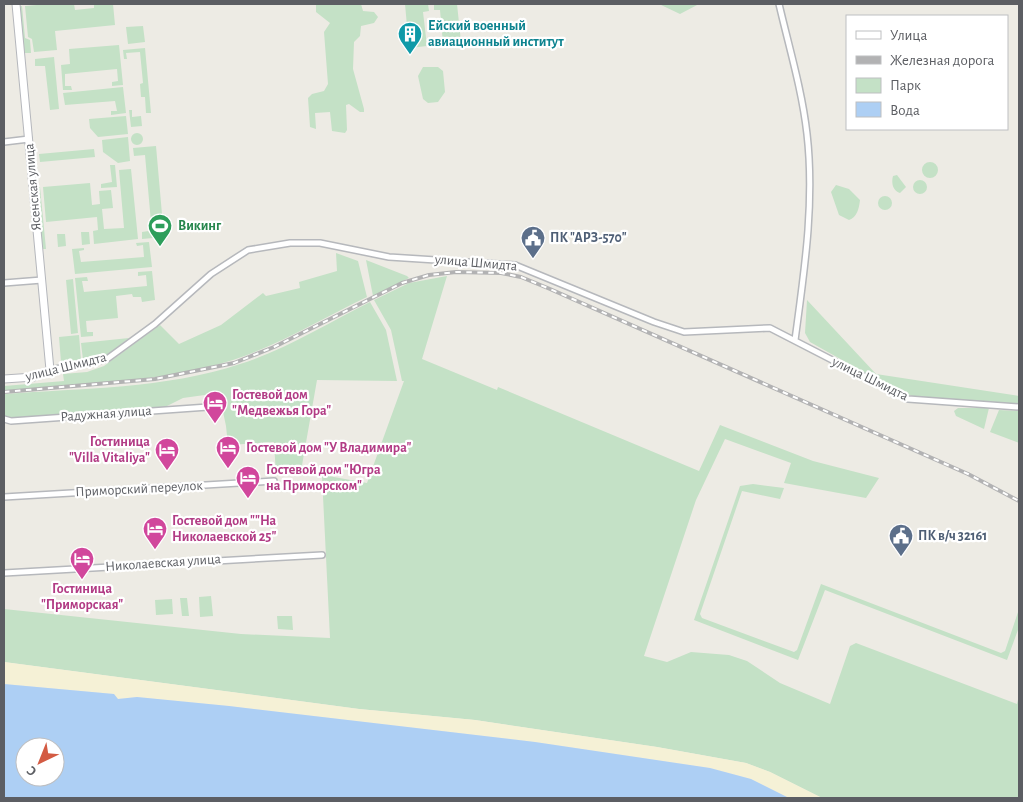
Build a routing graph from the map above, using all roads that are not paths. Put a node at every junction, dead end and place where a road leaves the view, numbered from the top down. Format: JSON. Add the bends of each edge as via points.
{"nodes":[{"id":1,"x":16,"y":4,"type":"edge"},
{"id":2,"x":779,"y":4,"type":"edge"},
{"id":3,"x":29,"y":140,"type":"junction"},
{"id":4,"x":4,"y":142,"type":"edge"},
{"id":5,"x":42,"y":280,"type":"junction"},
{"id":6,"x":4,"y":283,"type":"edge"},
{"id":7,"x":795,"y":340,"type":"junction"},
{"id":8,"x":50,"y":370,"type":"junction"},
{"id":9,"x":4,"y":379,"type":"edge"},
{"id":10,"x":208,"y":406,"type":"dead end"},
{"id":11,"x":1019,"y":407,"type":"edge"},
{"id":12,"x":4,"y":419,"type":"edge"},
{"id":13,"x":274,"y":482,"type":"dead end"},
{"id":14,"x":4,"y":497,"type":"edge"},
{"id":15,"x":322,"y":555,"type":"dead end"},
{"id":16,"x":4,"y":573,"type":"edge"}],
"edges":[{"from":1,"to":3,"type":"street","name":"Ясенская улица"},
{"from":2,"to":7,"type":"street","via":[[803,104],[809,156],[808,223]]},
{"from":3,"to":4,"type":"street"},
{"from":3,"to":5,"type":"street","name":"Ясенская улица"},
{"from":5,"to":6,"type":"street"},
{"from":5,"to":8,"type":"street","name":"Ясенская улица"},
{"from":7,"to":8,"type":"street","name":"улица Шмидта","via":[[770,328],[680,331],[515,265],[389,257],[320,243],[290,243],[252,249],[226,263],[155,324],[107,359]]},
{"from":7,"to":11,"type":"street","name":"улица Шмидта","via":[[908,399]]},
{"from":8,"to":9,"type":"street","name":"улица Шмидта","via":[[34,377]]},
{"from":10,"to":12,"type":"street","name":"Радужная улица","via":[[11,422]]},
{"from":13,"to":14,"type":"street","name":"Приморский переулок"},
{"from":15,"to":16,"type":"street","name":"Николаевская улица"}]}
